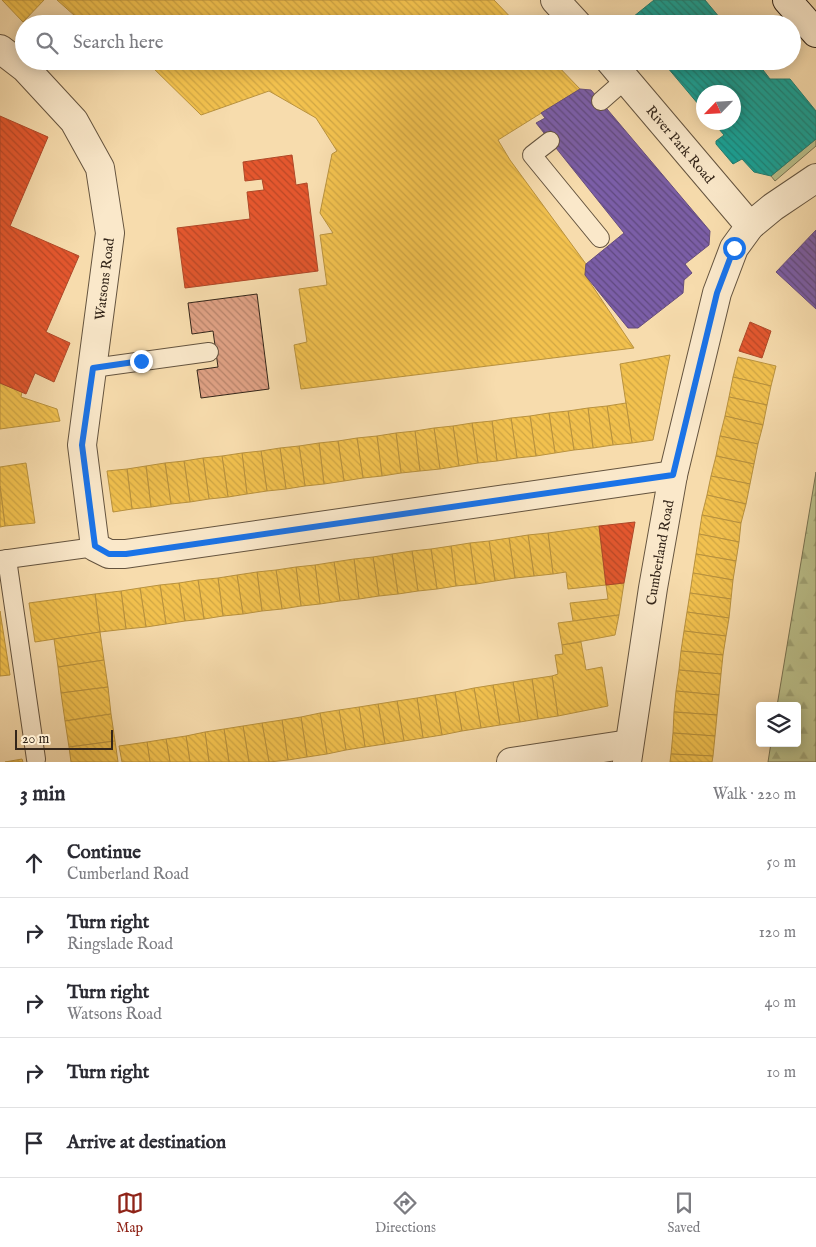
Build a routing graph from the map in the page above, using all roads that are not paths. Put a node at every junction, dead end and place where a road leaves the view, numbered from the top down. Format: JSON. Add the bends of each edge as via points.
{"nodes":[{"id":1,"x":787,"y":0,"type":"edge"},
{"id":2,"x":800,"y":15,"type":"edge"},
{"id":3,"x":801,"y":16,"type":"edge"},
{"id":4,"x":816,"y":33,"type":"edge"},
{"id":5,"x":0,"y":49,"type":"edge"},
{"id":6,"x":15,"y":60,"type":"edge"},
{"id":7,"x":28,"y":70,"type":"edge"},
{"id":8,"x":618,"y":70,"type":"edge"},
{"id":9,"x":601,"y":101,"type":"dead end"},
{"id":10,"x":550,"y":141,"type":"dead end"},
{"id":11,"x":816,"y":178,"type":"edge"},
{"id":12,"x":750,"y":226,"type":"junction"},
{"id":13,"x":600,"y":238,"type":"dead end"},
{"id":14,"x":209,"y":352,"type":"dead end"},
{"id":15,"x":93,"y":368,"type":"junction"},
{"id":16,"x":673,"y":475,"type":"junction"},
{"id":17,"x":95,"y":546,"type":"junction"},
{"id":18,"x":4,"y":560,"type":"edge"},
{"id":19,"x":628,"y":753,"type":"edge"},
{"id":20,"x":36,"y":759,"type":"dead end"},
{"id":21,"x":511,"y":762,"type":"edge"}],
"edges":[{"from":1,"to":2,"type":"street"},
{"from":3,"to":4,"type":"street"},
{"from":5,"to":6,"type":"street","name":"Watsons Road"},
{"from":7,"to":15,"type":"street","name":"Watsons Road","via":[[74,121],[100,168],[110,233]]},
{"from":8,"to":9,"type":"lane"},
{"from":8,"to":12,"type":"street","name":"River Park Road"},
{"from":10,"to":13,"type":"lane","via":[[532,155]]},
{"from":11,"to":12,"type":"street","name":"Cumberland Road"},
{"from":12,"to":16,"type":"street","name":"Cumberland Road","via":[[734,248],[717,293]]},
{"from":14,"to":15,"type":"lane"},
{"from":15,"to":17,"type":"street","name":"Watsons Road","via":[[82,445]]},
{"from":16,"to":17,"type":"street","via":[[126,554],[109,554]]},
{"from":16,"to":19,"type":"street","name":"Cumberland Road"},
{"from":17,"to":18,"type":"lane"},
{"from":18,"to":20,"type":"lane"},
{"from":19,"to":21,"type":"street"}]}
